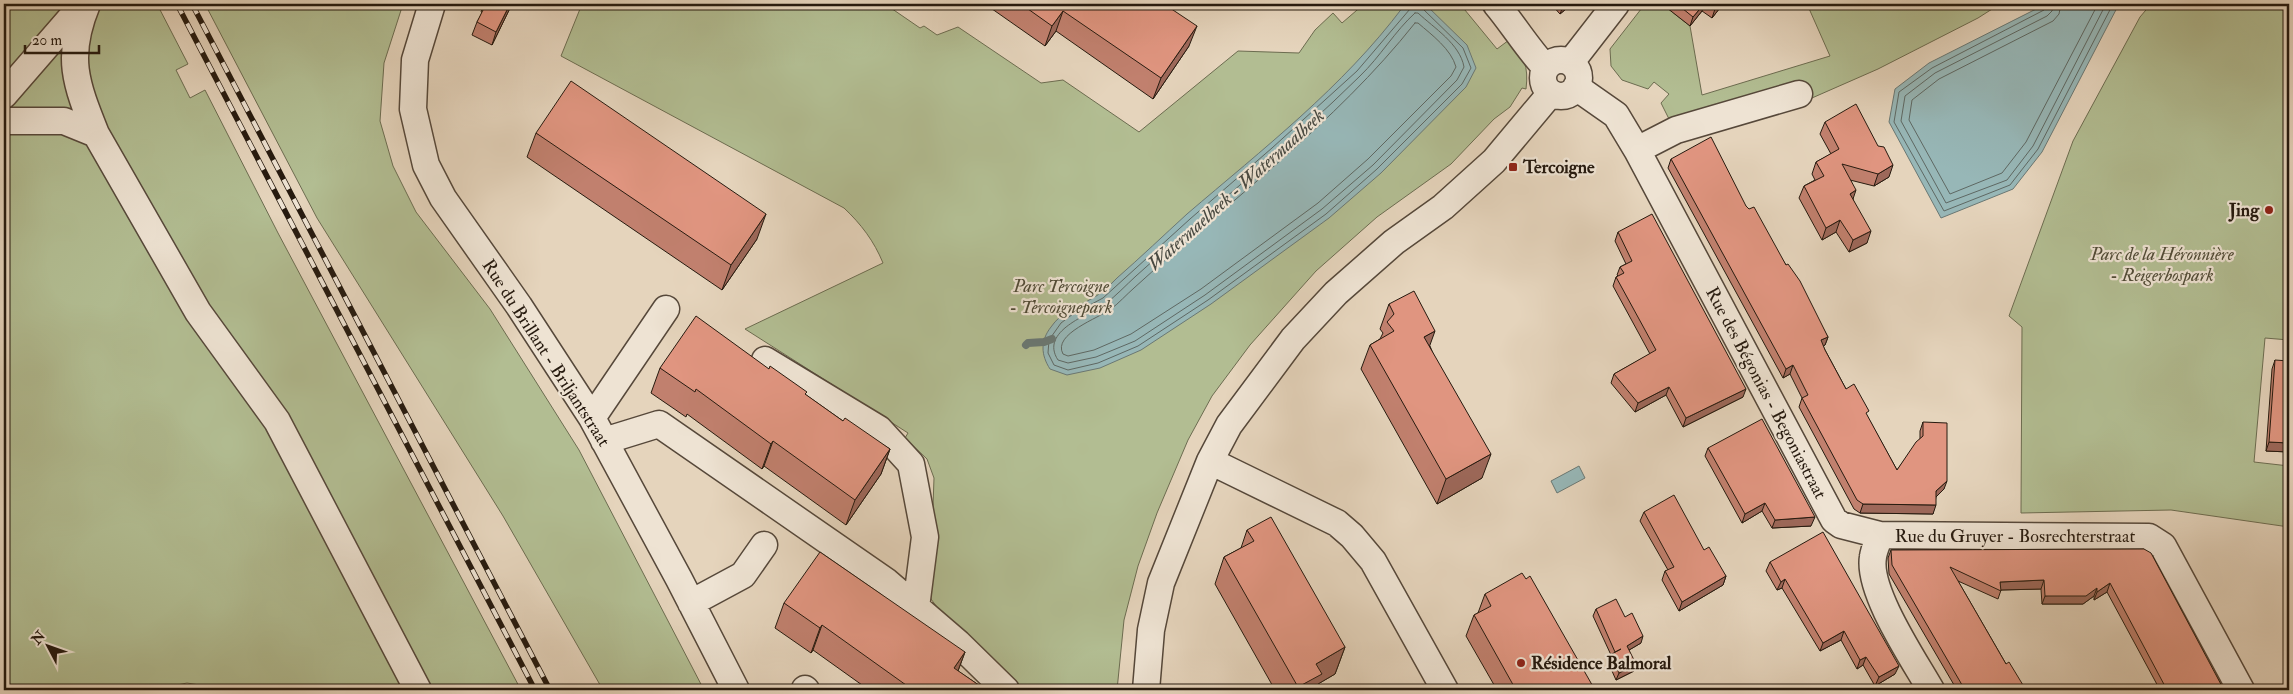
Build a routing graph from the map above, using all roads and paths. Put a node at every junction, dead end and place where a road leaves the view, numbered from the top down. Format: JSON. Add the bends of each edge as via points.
{"nodes":[{"id":1,"x":83,"y":4,"type":"edge"},
{"id":2,"x":88,"y":4,"type":"edge"},
{"id":3,"x":432,"y":4,"type":"edge"},
{"id":4,"x":1496,"y":4,"type":"edge"},
{"id":5,"x":1616,"y":4,"type":"edge"},
{"id":6,"x":1571,"y":62,"type":"junction"},
{"id":7,"x":1546,"y":68,"type":"junction"},
{"id":8,"x":1576,"y":88,"type":"junction"},
{"id":9,"x":1551,"y":93,"type":"junction"},
{"id":10,"x":1799,"y":94,"type":"dead end"},
{"id":11,"x":4,"y":95,"type":"edge"},
{"id":12,"x":4,"y":120,"type":"edge"},
{"id":13,"x":96,"y":134,"type":"junction"},
{"id":14,"x":1638,"y":150,"type":"junction"},
{"id":15,"x":666,"y":309,"type":"dead end"},
{"id":16,"x":765,"y":360,"type":"dead end"},
{"id":17,"x":592,"y":418,"type":"junction"},
{"id":18,"x":604,"y":441,"type":"junction"},
{"id":19,"x":1210,"y":461,"type":"junction"},
{"id":20,"x":1880,"y":535,"type":"junction"},
{"id":21,"x":764,"y":545,"type":"dead end"},
{"id":22,"x":691,"y":603,"type":"junction"},
{"id":23,"x":916,"y":607,"type":"junction"},
{"id":24,"x":418,"y":690,"type":"edge"},
{"id":25,"x":736,"y":690,"type":"edge"},
{"id":26,"x":1006,"y":690,"type":"edge"},
{"id":27,"x":1146,"y":690,"type":"edge"},
{"id":28,"x":1445,"y":690,"type":"edge"},
{"id":29,"x":1931,"y":690,"type":"edge"},
{"id":30,"x":2241,"y":690,"type":"edge"}],
"edges":[{"from":1,"to":11,"type":"street"},
{"from":2,"to":13,"type":"street","via":[[78,25],[74,52],[79,90]]},
{"from":3,"to":17,"type":"street","name":"Rue du Brillant - Briljantstraat","via":[[415,60],[414,109],[426,165],[444,198]]},
{"from":4,"to":7,"type":"street"},
{"from":5,"to":6,"type":"street"},
{"from":6,"to":7,"type":"street","via":[[1553,61]]},
{"from":6,"to":8,"type":"street","via":[[1579,78]]},
{"from":7,"to":9,"type":"street","via":[[1543,76]]},
{"from":8,"to":9,"type":"street","via":[[1560,96]]},
{"from":8,"to":14,"type":"street","name":"Rue des Bégonias - Begoniastraat","via":[[1616,114]]},
{"from":9,"to":19,"type":"street","via":[[1494,161],[1443,206],[1394,242],[1299,332],[1229,425]]},
{"from":10,"to":14,"type":"street","via":[[1676,130]]},
{"from":12,"to":13,"type":"street","via":[[64,121]]},
{"from":13,"to":24,"type":"street","via":[[198,312],[277,421]]},
{"from":14,"to":20,"type":"street","name":"Rue des Bégonias - Begoniastraat","via":[[1828,511],[1841,526]]},
{"from":15,"to":17,"type":"street"},
{"from":16,"to":23,"type":"street","via":[[879,428],[911,464],[925,537]]},
{"from":17,"to":18,"type":"street","name":"Rue du Brillant - Briljantstraat"},
{"from":18,"to":22,"type":"street","name":"Rue du Brillant - Briljantstraat"},
{"from":18,"to":23,"type":"street","via":[[659,424],[887,582]]},
{"from":19,"to":27,"type":"street","via":[[1161,583],[1151,630]]},
{"from":19,"to":28,"type":"street","via":[[1337,523],[1352,536],[1373,561]]},
{"from":20,"to":29,"type":"street","via":[[1872,558],[1886,613]]},
{"from":20,"to":30,"type":"street","name":"Rue du Gruyer - Bosrechterstraat","via":[[2149,537],[2163,546]]},
{"from":21,"to":22,"type":"street","via":[[743,575]]},
{"from":22,"to":25,"type":"street","name":"Rue du Brillant - Briljantstraat"},
{"from":23,"to":26,"type":"street"}]}
